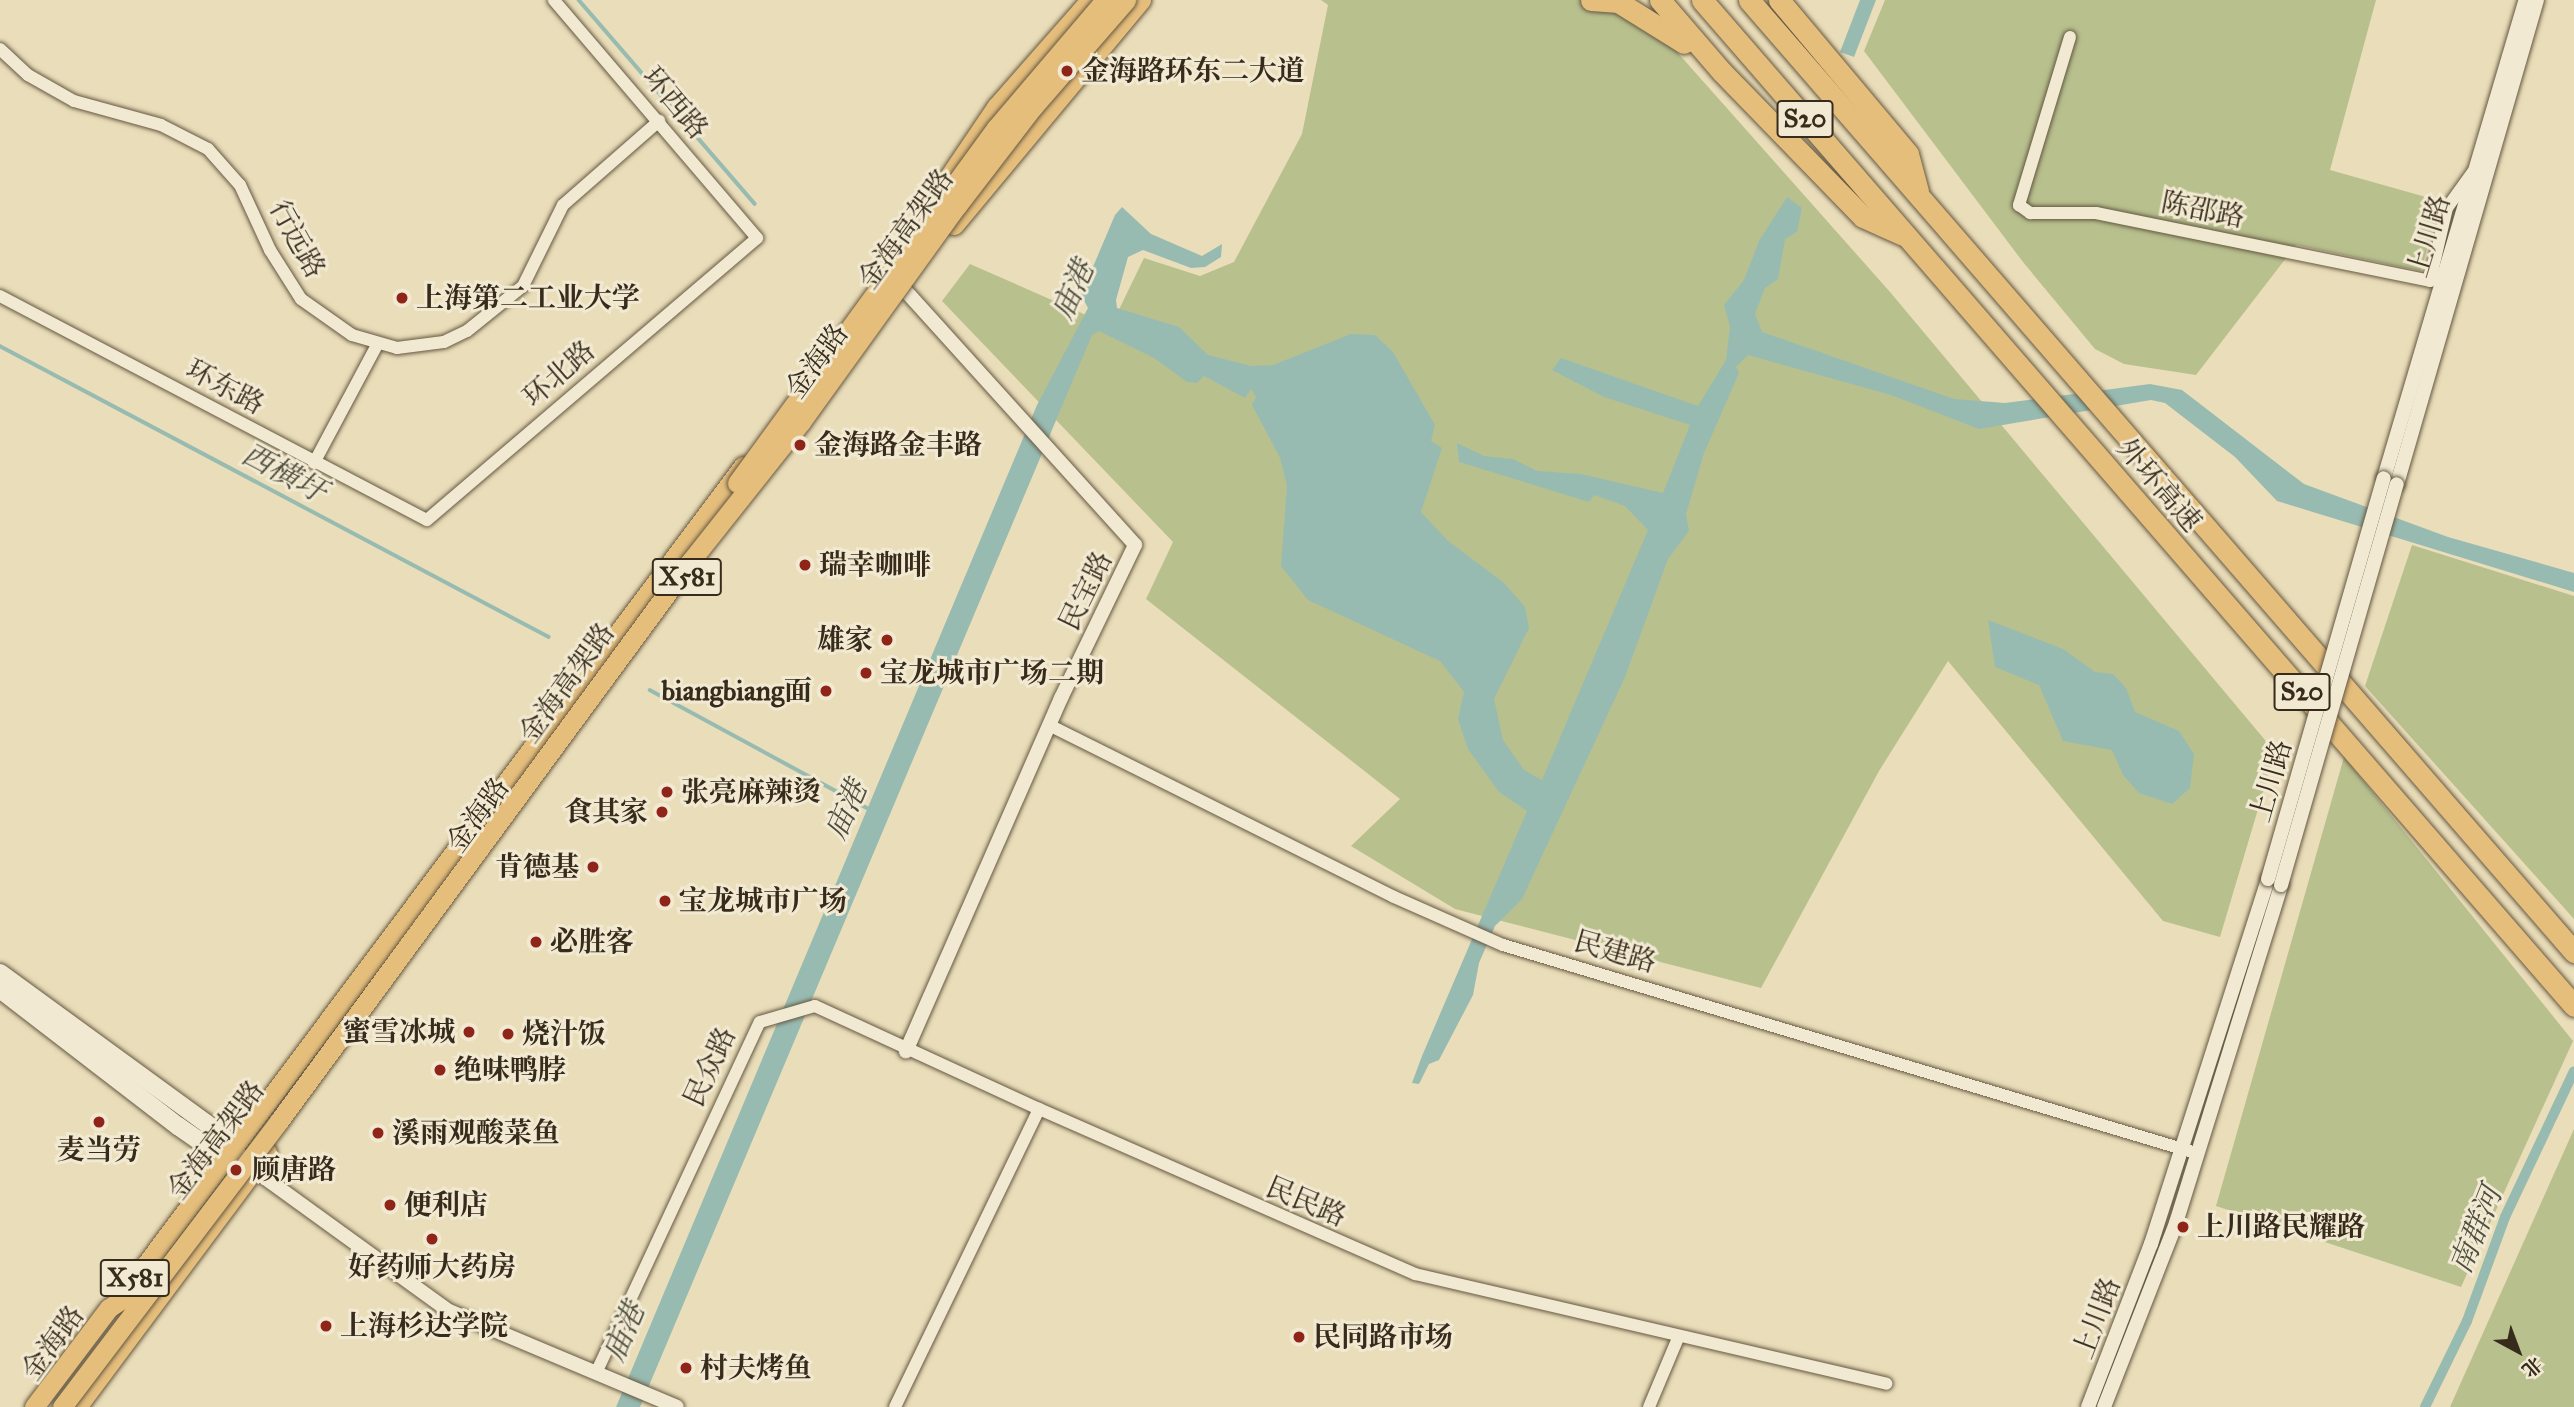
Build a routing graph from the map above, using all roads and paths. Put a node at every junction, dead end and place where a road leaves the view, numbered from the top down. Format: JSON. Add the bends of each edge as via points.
{"nodes":[{"id":1,"x":554,"y":0,"type":"edge"},
{"id":2,"x":1090,"y":0,"type":"edge"},
{"id":3,"x":1141,"y":0,"type":"edge"},
{"id":4,"x":1591,"y":0,"type":"edge"},
{"id":5,"x":1660,"y":0,"type":"edge"},
{"id":6,"x":1702,"y":0,"type":"edge"},
{"id":7,"x":1749,"y":0,"type":"edge"},
{"id":8,"x":1779,"y":0,"type":"edge"},
{"id":9,"x":2526,"y":0,"type":"edge"},
{"id":10,"x":2537,"y":0,"type":"edge"},
{"id":11,"x":1617,"y":1,"type":"edge"},
{"id":12,"x":1116,"y":2,"type":"edge"},
{"id":13,"x":2070,"y":37,"type":"dead end"},
{"id":14,"x":0,"y":49,"type":"edge"},
{"id":15,"x":1055,"y":56,"type":"joint"},
{"id":16,"x":1722,"y":72,"type":"junction"},
{"id":17,"x":659,"y":121,"type":"junction"},
{"id":18,"x":2475,"y":169,"type":"junction"},
{"id":19,"x":1920,"y":197,"type":"junction"},
{"id":20,"x":1908,"y":238,"type":"junction"},
{"id":21,"x":757,"y":239,"type":"joint"},
{"id":22,"x":903,"y":288,"type":"junction"},
{"id":23,"x":0,"y":296,"type":"edge"},
{"id":24,"x":377,"y":345,"type":"junction"},
{"id":25,"x":314,"y":463,"type":"junction"},
{"id":26,"x":2391,"y":481,"type":"junction"},
{"id":27,"x":427,"y":520,"type":"joint"},
{"id":28,"x":1049,"y":725,"type":"junction"},
{"id":29,"x":2274,"y":882,"type":"junction"},
{"id":30,"x":2574,"y":952,"type":"edge"},
{"id":31,"x":0,"y":973,"type":"edge"},
{"id":32,"x":0,"y":989,"type":"edge"},
{"id":33,"x":2574,"y":1006,"type":"edge"},
{"id":34,"x":906,"y":1051,"type":"junction"},
{"id":35,"x":1039,"y":1110,"type":"junction"},
{"id":36,"x":229,"y":1149,"type":"junction"},
{"id":37,"x":2180,"y":1152,"type":"junction"},
{"id":38,"x":2196,"y":1153,"type":"junction"},
{"id":39,"x":254,"y":1170,"type":"junction"},
{"id":40,"x":144,"y":1285,"type":"junction"},
{"id":41,"x":1678,"y":1338,"type":"junction"},
{"id":42,"x":596,"y":1373,"type":"junction"},
{"id":43,"x":1886,"y":1384,"type":"dead end"},
{"id":44,"x":34,"y":1407,"type":"edge"},
{"id":45,"x":40,"y":1407,"type":"edge"},
{"id":46,"x":52,"y":1407,"type":"edge"},
{"id":47,"x":62,"y":1407,"type":"edge"},
{"id":48,"x":76,"y":1407,"type":"edge"},
{"id":49,"x":677,"y":1407,"type":"edge"},
{"id":50,"x":895,"y":1407,"type":"edge"},
{"id":51,"x":1649,"y":1407,"type":"edge"},
{"id":52,"x":2088,"y":1407,"type":"edge"},
{"id":53,"x":2104,"y":1407,"type":"edge"}],
"edges":[{"from":1,"to":17,"type":"street","name":"环西路"},
{"from":2,"to":36,"type":"main road","name":"金海路","number":"X581","via":[[996,107],[838,340]]},
{"from":3,"to":22,"type":"main road","name":"金海路","number":"X581"},
{"from":4,"to":11,"type":"highway"},
{"from":5,"to":16,"type":"highway"},
{"from":6,"to":20,"type":"highway","name":"外环高速","number":"S20"},
{"from":7,"to":19,"type":"highway","name":"外环高速","number":"S20"},
{"from":8,"to":19,"type":"highway","via":[[1908,154]]},
{"from":9,"to":18,"type":"street","name":"上川路"},
{"from":10,"to":26,"type":"street","name":"上川路"},
{"from":11,"to":16,"type":"highway","via":[[1664,27]]},
{"from":12,"to":15,"type":"highway","bridge":true},
{"from":12,"to":47,"type":"main road","name":"金海高架路","bridge":true,"via":[[957,206],[801,422],[690,562],[279,1121]]},
{"from":13,"to":18,"type":"street","name":"陈邵路","via":[[2019,205],[2030,213],[2096,213],[2430,281],[2447,208]]},
{"from":14,"to":24,"type":"street","name":"行远路","via":[[28,75],[74,101],[161,125],[208,149],[240,185],[270,250],[301,299],[352,335]]},
{"from":15,"to":40,"type":"main road","name":"金海高架路","bridge":true,"via":[[996,128]]},
{"from":16,"to":20,"type":"highway","via":[[1863,217]]},
{"from":17,"to":21,"type":"street","name":"环西路"},
{"from":17,"to":24,"type":"street","name":"行远路","via":[[563,205],[523,286],[467,331],[421,347]]},
{"from":18,"to":26,"type":"street","name":"上川路"},
{"from":19,"to":30,"type":"highway","name":"外环高速","number":"S20"},
{"from":20,"to":33,"type":"highway","name":"外环高速","number":"S20"},
{"from":21,"to":27,"type":"street","name":"环北路"},
{"from":22,"to":28,"type":"street","name":"民宝路","via":[[1135,545]]},
{"from":22,"to":39,"type":"main road","name":"金海路","number":"X581"},
{"from":23,"to":25,"type":"street","name":"环东路"},
{"from":24,"to":25,"type":"street"},
{"from":25,"to":27,"type":"street","name":"环东路"},
{"from":26,"to":29,"type":"street","name":"上川路","bridge":true},
{"from":28,"to":34,"type":"street","name":"民宝路"},
{"from":28,"to":37,"type":"street","name":"民建路","via":[[1394,897],[1503,945]]},
{"from":29,"to":37,"type":"street","name":"上川路"},
{"from":29,"to":38,"type":"street","name":"上川路"},
{"from":31,"to":36,"type":"main road","via":[[222,1135]]},
{"from":32,"to":36,"type":"main road","via":[[178,1126],[211,1149]]},
{"from":34,"to":35,"type":"street","name":"民众路"},
{"from":34,"to":42,"type":"street","name":"民众路","via":[[815,1006],[760,1022]]},
{"from":35,"to":41,"type":"street","name":"民民路","via":[[1415,1274]]},
{"from":35,"to":50,"type":"street"},
{"from":36,"to":39,"type":"main road"},
{"from":36,"to":45,"type":"main road","name":"金海路","number":"X581"},
{"from":37,"to":38,"type":"street","name":"民建路"},
{"from":37,"to":52,"type":"street","name":"上川路","via":[[2151,1244]]},
{"from":38,"to":53,"type":"street","name":"上川路","via":[[2176,1223]]},
{"from":39,"to":42,"type":"street","via":[[449,1311]]},
{"from":39,"to":48,"type":"main road","name":"金海路","number":"X581"},
{"from":40,"to":44,"type":"main road","bridge":true,"via":[[109,1308]]},
{"from":40,"to":46,"type":"main road","name":"金海高架路"},
{"from":41,"to":43,"type":"street","name":"民民路"},
{"from":41,"to":51,"type":"street"},
{"from":42,"to":49,"type":"street"}]}
